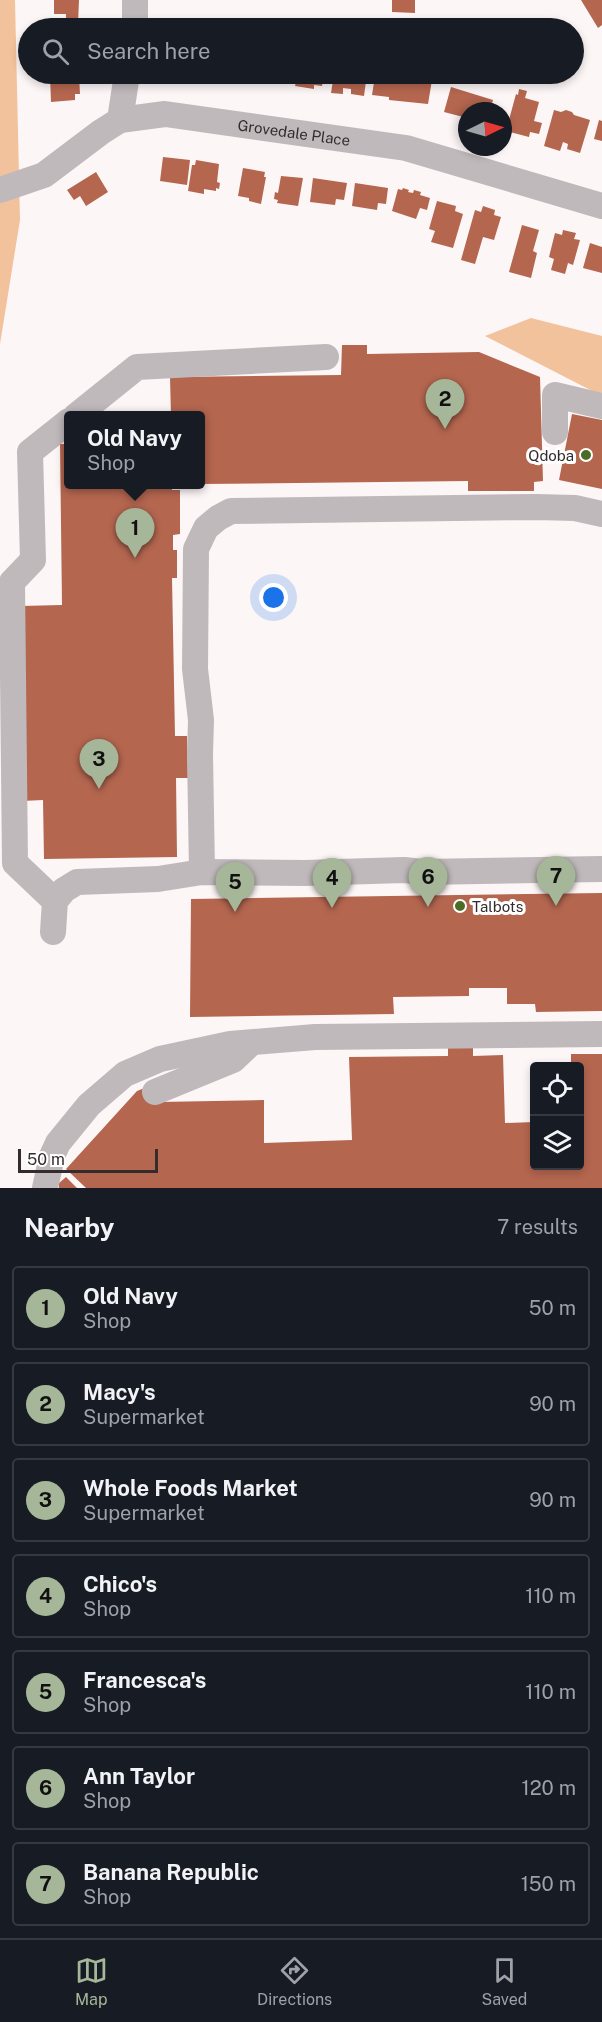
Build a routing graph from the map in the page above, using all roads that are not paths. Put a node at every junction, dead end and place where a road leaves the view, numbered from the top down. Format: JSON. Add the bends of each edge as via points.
{"nodes":[{"id":1,"x":135,"y":0,"type":"edge"},
{"id":2,"x":135,"y":18,"type":"edge"},
{"id":3,"x":125,"y":84,"type":"edge"},
{"id":4,"x":120,"y":120,"type":"junction"},
{"id":5,"x":0,"y":190,"type":"edge"},
{"id":6,"x":602,"y":206,"type":"edge"},
{"id":7,"x":326,"y":357,"type":"dead end"},
{"id":8,"x":602,"y":406,"type":"edge"},
{"id":9,"x":82,"y":411,"type":"edge"},
{"id":10,"x":64,"y":425,"type":"edge"},
{"id":11,"x":555,"y":432,"type":"dead end"},
{"id":12,"x":602,"y":513,"type":"edge"},
{"id":13,"x":602,"y":869,"type":"edge"},
{"id":14,"x":202,"y":872,"type":"junction"},
{"id":15,"x":55,"y":901,"type":"junction"},
{"id":16,"x":53,"y":932,"type":"dead end"},
{"id":17,"x":602,"y":1034,"type":"edge"},
{"id":18,"x":254,"y":1041,"type":"junction"},
{"id":19,"x":155,"y":1092,"type":"dead end"},
{"id":20,"x":45,"y":1188,"type":"edge"}],
"edges":[{"from":1,"to":2,"type":"street"},
{"from":3,"to":4,"type":"street"},
{"from":4,"to":5,"type":"street","name":"Grovedale Place","via":[[44,175]]},
{"from":4,"to":6,"type":"street","name":"Grovedale Place","via":[[165,114],[406,148]]},
{"from":7,"to":9,"type":"street","via":[[137,367]]},
{"from":8,"to":11,"type":"street","via":[[555,395]]},
{"from":10,"to":15,"type":"street","via":[[30,452],[33,560],[12,582],[15,863]]},
{"from":12,"to":14,"type":"street","via":[[536,507],[231,512],[206,528],[196,549],[194,591],[195,669],[201,720]]},
{"from":13,"to":14,"type":"street"},
{"from":14,"to":15,"type":"street","via":[[158,879],[77,882]]},
{"from":15,"to":16,"type":"street"},
{"from":17,"to":18,"type":"street"},
{"from":18,"to":19,"type":"street","via":[[233,1060]]},
{"from":18,"to":20,"type":"street","via":[[160,1059],[125,1074],[89,1105],[58,1143]]}]}
